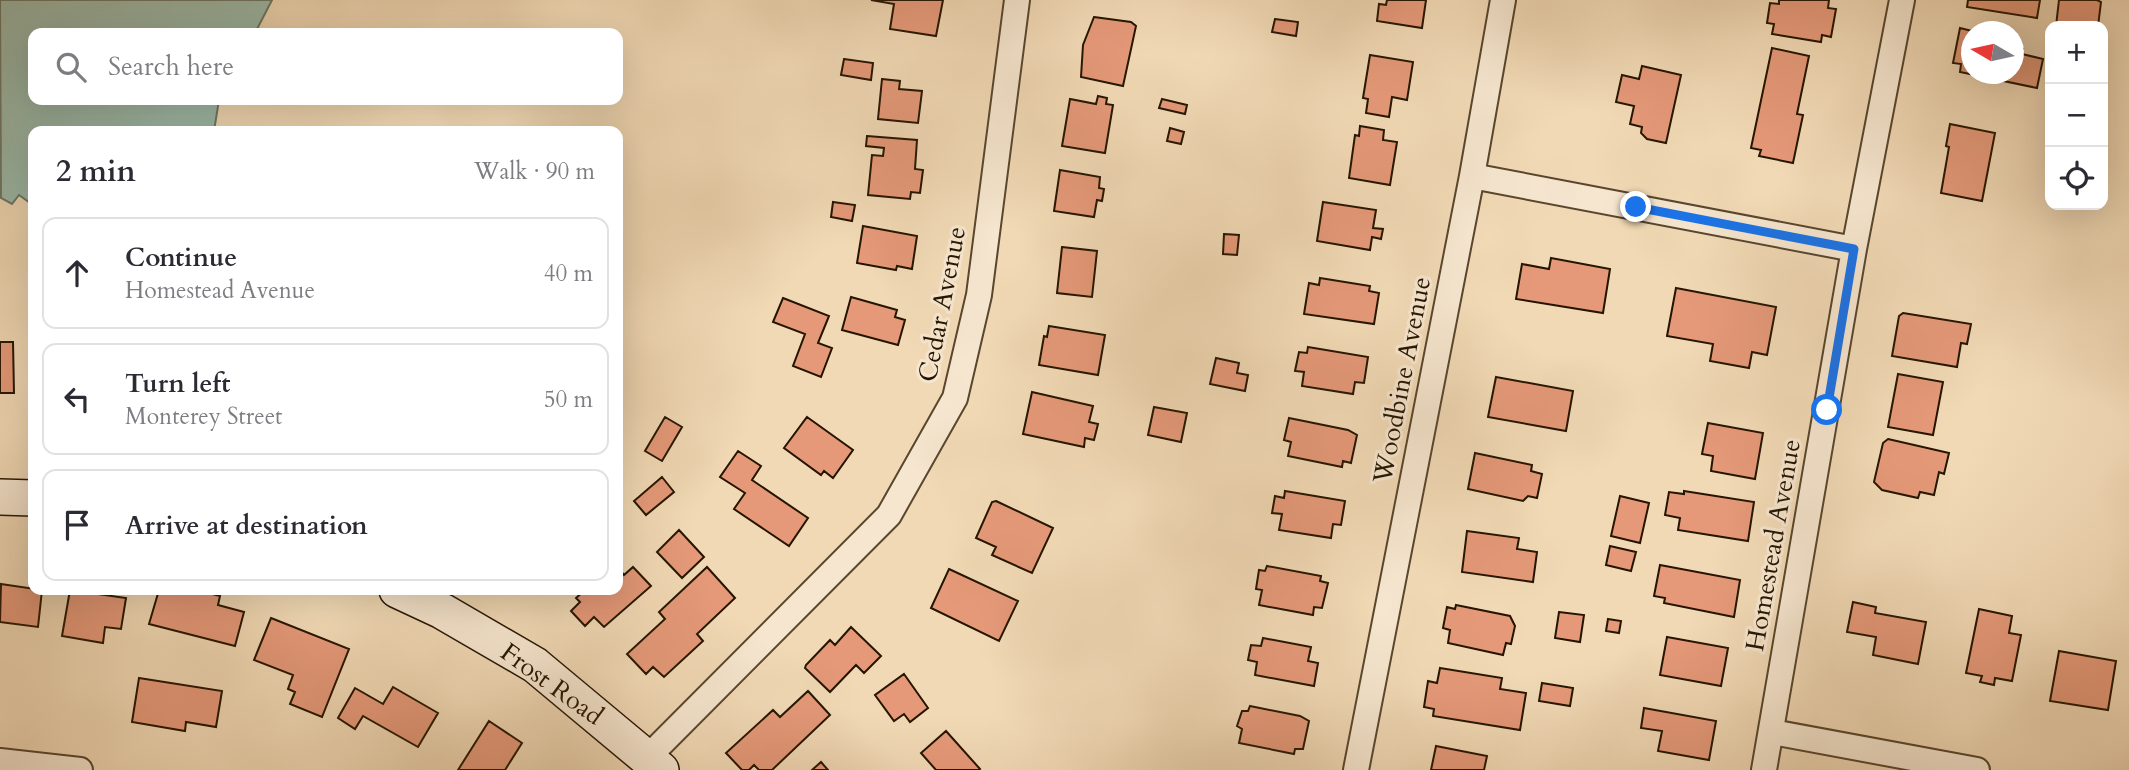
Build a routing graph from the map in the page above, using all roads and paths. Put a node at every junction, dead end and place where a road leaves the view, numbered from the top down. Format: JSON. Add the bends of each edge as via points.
{"nodes":[{"id":1,"x":1017,"y":0,"type":"edge"},
{"id":2,"x":1503,"y":0,"type":"edge"},
{"id":3,"x":1902,"y":0,"type":"edge"},
{"id":4,"x":1472,"y":176,"type":"junction"},
{"id":5,"x":1854,"y":249,"type":"junction"},
{"id":6,"x":0,"y":497,"type":"edge"},
{"id":7,"x":28,"y":498,"type":"edge"},
{"id":8,"x":408,"y":595,"type":"edge"},
{"id":9,"x":1772,"y":732,"type":"junction"},
{"id":10,"x":0,"y":761,"type":"edge"},
{"id":11,"x":654,"y":764,"type":"edge"},
{"id":12,"x":80,"y":770,"type":"edge"},
{"id":13,"x":1356,"y":770,"type":"edge"},
{"id":14,"x":1765,"y":770,"type":"edge"},
{"id":15,"x":1977,"y":770,"type":"edge"}],
"edges":[{"from":1,"to":11,"type":"street","name":"Cedar Avenue","via":[[979,295],[955,398],[889,514]]},
{"from":2,"to":4,"type":"street","name":"Woodbine Avenue"},
{"from":3,"to":5,"type":"street","name":"Homestead Avenue"},
{"from":4,"to":5,"type":"street"},
{"from":4,"to":13,"type":"street","name":"Woodbine Avenue"},
{"from":5,"to":9,"type":"street","name":"Homestead Avenue"},
{"from":6,"to":7,"type":"main road"},
{"from":8,"to":11,"type":"main road","name":"Frost Road","via":[[535,665]]},
{"from":9,"to":14,"type":"street","name":"Homestead Avenue"},
{"from":9,"to":15,"type":"street"},
{"from":10,"to":12,"type":"street"}]}
